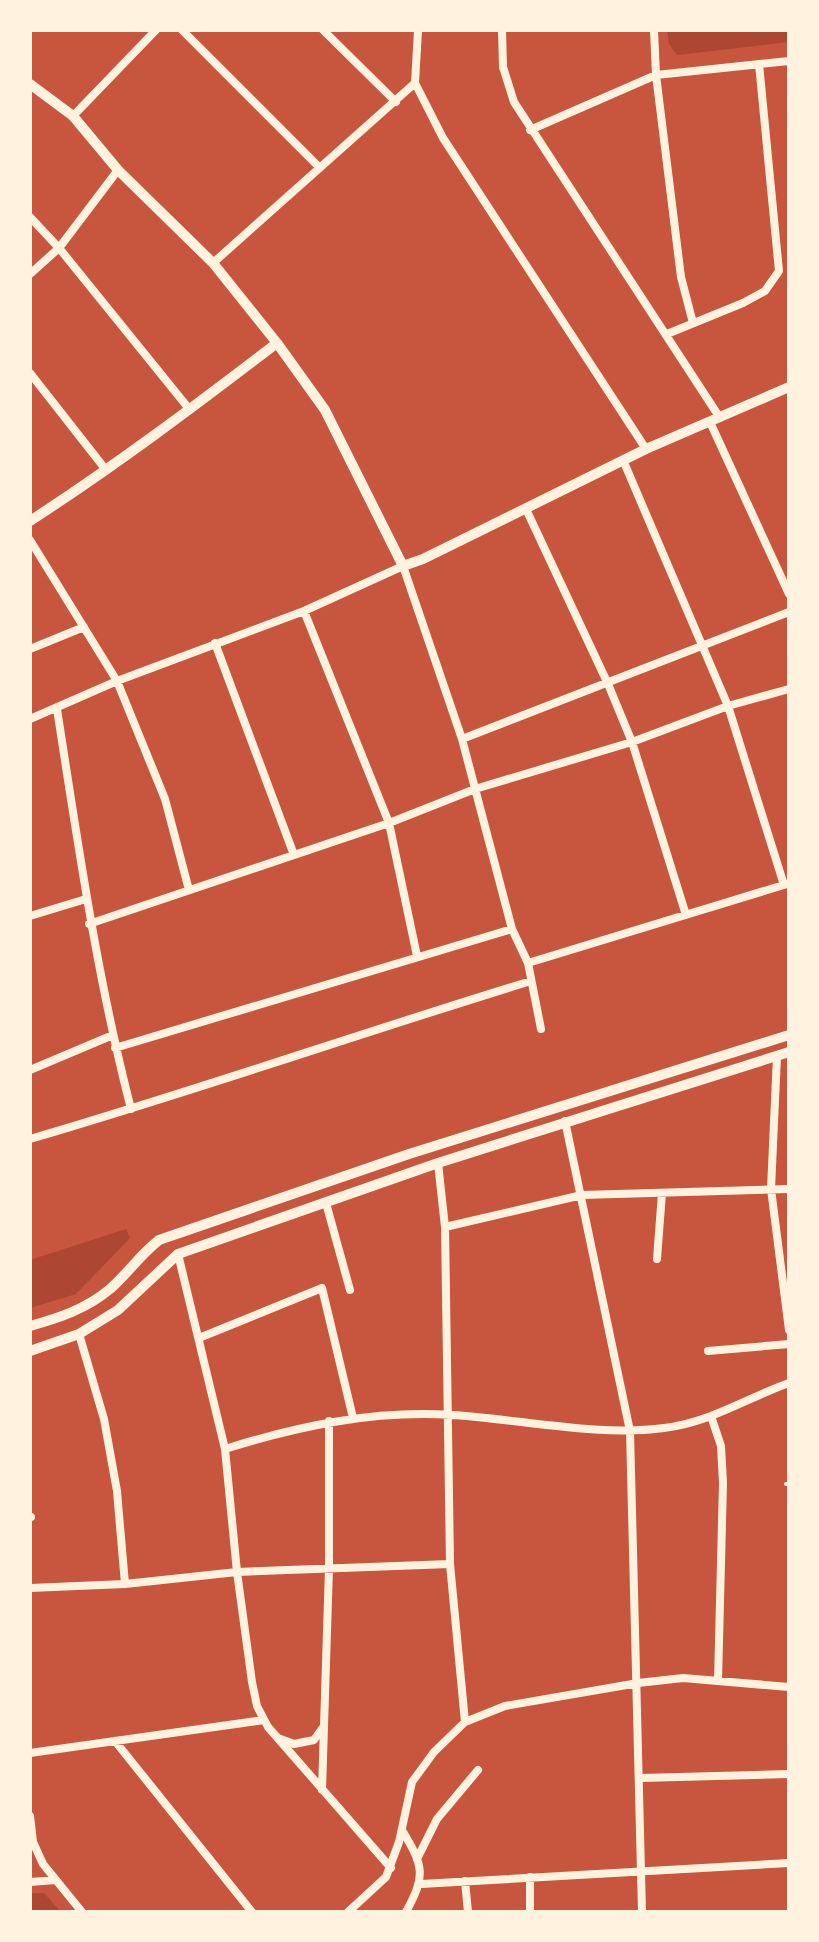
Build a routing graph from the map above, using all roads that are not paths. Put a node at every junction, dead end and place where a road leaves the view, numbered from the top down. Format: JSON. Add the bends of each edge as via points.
{"nodes":[{"id":1,"x":156,"y":30,"type":"edge"},
{"id":2,"x":182,"y":30,"type":"edge"},
{"id":3,"x":323,"y":30,"type":"edge"},
{"id":4,"x":418,"y":30,"type":"edge"},
{"id":5,"x":502,"y":30,"type":"edge"},
{"id":6,"x":654,"y":30,"type":"edge"},
{"id":7,"x":789,"y":61,"type":"edge"},
{"id":8,"x":759,"y":64,"type":"junction"},
{"id":9,"x":656,"y":75,"type":"junction"},
{"id":10,"x":415,"y":83,"type":"junction"},
{"id":11,"x":30,"y":84,"type":"edge"},
{"id":12,"x":396,"y":102,"type":"junction"},
{"id":13,"x":73,"y":116,"type":"junction"},
{"id":14,"x":530,"y":130,"type":"junction"},
{"id":15,"x":320,"y":168,"type":"junction"},
{"id":16,"x":118,"y":170,"type":"junction"},
{"id":17,"x":30,"y":217,"type":"edge"},
{"id":18,"x":59,"y":248,"type":"junction"},
{"id":19,"x":213,"y":263,"type":"junction"},
{"id":20,"x":784,"y":273,"type":"edge"},
{"id":21,"x":30,"y":274,"type":"edge"},
{"id":22,"x":693,"y":323,"type":"junction"},
{"id":23,"x":667,"y":334,"type":"junction"},
{"id":24,"x":277,"y":343,"type":"junction"},
{"id":25,"x":30,"y":373,"type":"edge"},
{"id":26,"x":786,"y":390,"type":"edge"},
{"id":27,"x":190,"y":410,"type":"junction"},
{"id":28,"x":715,"y":420,"type":"junction"},
{"id":29,"x":646,"y":449,"type":"junction"},
{"id":30,"x":623,"y":460,"type":"junction"},
{"id":31,"x":106,"y":470,"type":"junction"},
{"id":32,"x":526,"y":509,"type":"junction"},
{"id":33,"x":30,"y":521,"type":"edge"},
{"id":34,"x":30,"y":540,"type":"edge"},
{"id":35,"x":403,"y":566,"type":"junction"},
{"id":36,"x":789,"y":594,"type":"edge"},
{"id":37,"x":304,"y":611,"type":"junction"},
{"id":38,"x":789,"y":612,"type":"edge"},
{"id":39,"x":84,"y":627,"type":"junction"},
{"id":40,"x":215,"y":643,"type":"junction"},
{"id":41,"x":703,"y":646,"type":"junction"},
{"id":42,"x":30,"y":649,"type":"edge"},
{"id":43,"x":117,"y":681,"type":"junction"},
{"id":44,"x":608,"y":684,"type":"junction"},
{"id":45,"x":789,"y":689,"type":"edge"},
{"id":46,"x":728,"y":706,"type":"junction"},
{"id":47,"x":57,"y":709,"type":"junction"},
{"id":48,"x":30,"y":719,"type":"edge"},
{"id":49,"x":462,"y":739,"type":"junction"},
{"id":50,"x":632,"y":742,"type":"junction"},
{"id":51,"x":475,"y":789,"type":"junction"},
{"id":52,"x":389,"y":823,"type":"junction"},
{"id":53,"x":294,"y":855,"type":"junction"},
{"id":54,"x":786,"y":884,"type":"edge"},
{"id":55,"x":189,"y":890,"type":"junction"},
{"id":56,"x":86,"y":899,"type":"junction"},
{"id":57,"x":686,"y":915,"type":"junction"},
{"id":58,"x":30,"y":916,"type":"edge"},
{"id":59,"x":89,"y":924,"type":"junction"},
{"id":60,"x":512,"y":929,"type":"junction"},
{"id":61,"x":417,"y":956,"type":"junction"},
{"id":62,"x":528,"y":963,"type":"junction"},
{"id":63,"x":531,"y":981,"type":"junction"},
{"id":64,"x":541,"y":1029,"type":"dead end"},
{"id":65,"x":113,"y":1035,"type":"junction"},
{"id":66,"x":789,"y":1035,"type":"edge"},
{"id":67,"x":115,"y":1048,"type":"junction"},
{"id":68,"x":789,"y":1052,"type":"edge"},
{"id":69,"x":777,"y":1056,"type":"junction"},
{"id":70,"x":30,"y":1070,"type":"edge"},
{"id":71,"x":131,"y":1109,"type":"junction"},
{"id":72,"x":565,"y":1121,"type":"junction"},
{"id":73,"x":30,"y":1139,"type":"edge"},
{"id":74,"x":438,"y":1163,"type":"junction"},
{"id":75,"x":771,"y":1189,"type":"junction"},
{"id":76,"x":789,"y":1189,"type":"edge"},
{"id":77,"x":662,"y":1193,"type":"junction"},
{"id":78,"x":582,"y":1195,"type":"junction"},
{"id":79,"x":326,"y":1203,"type":"junction"},
{"id":80,"x":445,"y":1227,"type":"junction"},
{"id":81,"x":178,"y":1254,"type":"junction"},
{"id":82,"x":657,"y":1259,"type":"dead end"},
{"id":83,"x":350,"y":1290,"type":"dead end"},
{"id":84,"x":30,"y":1326,"type":"edge"},
{"id":85,"x":789,"y":1330,"type":"edge"},
{"id":86,"x":79,"y":1334,"type":"junction"},
{"id":87,"x":199,"y":1338,"type":"junction"},
{"id":88,"x":789,"y":1344,"type":"edge"},
{"id":89,"x":30,"y":1351,"type":"edge"},
{"id":90,"x":708,"y":1351,"type":"dead end"},
{"id":91,"x":789,"y":1383,"type":"edge"},
{"id":92,"x":448,"y":1414,"type":"junction"},
{"id":93,"x":711,"y":1416,"type":"junction"},
{"id":94,"x":353,"y":1418,"type":"junction"},
{"id":95,"x":329,"y":1421,"type":"junction"},
{"id":96,"x":630,"y":1431,"type":"junction"},
{"id":97,"x":225,"y":1449,"type":"junction"},
{"id":98,"x":450,"y":1564,"type":"junction"},
{"id":99,"x":329,"y":1568,"type":"junction"},
{"id":100,"x":237,"y":1572,"type":"junction"},
{"id":101,"x":125,"y":1584,"type":"junction"},
{"id":102,"x":30,"y":1588,"type":"edge"},
{"id":103,"x":718,"y":1681,"type":"junction"},
{"id":104,"x":638,"y":1683,"type":"junction"},
{"id":105,"x":789,"y":1687,"type":"edge"},
{"id":106,"x":264,"y":1720,"type":"junction"},
{"id":107,"x":465,"y":1722,"type":"junction"},
{"id":108,"x":324,"y":1725,"type":"junction"},
{"id":109,"x":277,"y":1737,"type":"junction"},
{"id":110,"x":115,"y":1741,"type":"junction"},
{"id":111,"x":30,"y":1753,"type":"edge"},
{"id":112,"x":478,"y":1770,"type":"dead end"},
{"id":113,"x":789,"y":1774,"type":"edge"},
{"id":114,"x":640,"y":1778,"type":"junction"},
{"id":115,"x":322,"y":1790,"type":"junction"},
{"id":116,"x":30,"y":1816,"type":"edge"},
{"id":117,"x":402,"y":1829,"type":"junction"},
{"id":118,"x":417,"y":1859,"type":"junction"},
{"id":119,"x":789,"y":1863,"type":"edge"},
{"id":120,"x":391,"y":1868,"type":"junction"},
{"id":121,"x":641,"y":1870,"type":"junction"},
{"id":122,"x":530,"y":1877,"type":"junction"},
{"id":123,"x":56,"y":1880,"type":"junction"},
{"id":124,"x":465,"y":1881,"type":"junction"},
{"id":125,"x":30,"y":1882,"type":"edge"},
{"id":126,"x":421,"y":1884,"type":"junction"},
{"id":127,"x":82,"y":1912,"type":"edge"},
{"id":128,"x":252,"y":1912,"type":"edge"},
{"id":129,"x":348,"y":1912,"type":"edge"},
{"id":130,"x":406,"y":1912,"type":"edge"},
{"id":131,"x":468,"y":1912,"type":"edge"},
{"id":132,"x":530,"y":1912,"type":"edge"},
{"id":133,"x":642,"y":1912,"type":"edge"}],
"edges":[{"from":1,"to":13,"type":"street"},
{"from":2,"to":15,"type":"street"},
{"from":3,"to":12,"type":"street"},
{"from":4,"to":10,"type":"street"},
{"from":5,"to":14,"type":"street","via":[[503,67]]},
{"from":6,"to":9,"type":"street"},
{"from":7,"to":8,"type":"street"},
{"from":8,"to":9,"type":"street"},
{"from":8,"to":20,"type":"street"},
{"from":9,"to":14,"type":"street"},
{"from":9,"to":22,"type":"street","via":[[681,277]]},
{"from":10,"to":12,"type":"street"},
{"from":10,"to":29,"type":"street","via":[[443,138]]},
{"from":11,"to":13,"type":"street"},
{"from":12,"to":15,"type":"street"},
{"from":13,"to":16,"type":"street"},
{"from":14,"to":23,"type":"street"},
{"from":15,"to":19,"type":"street"},
{"from":16,"to":18,"type":"street"},
{"from":16,"to":19,"type":"street"},
{"from":17,"to":18,"type":"street"},
{"from":18,"to":21,"type":"street"},
{"from":18,"to":27,"type":"street"},
{"from":19,"to":24,"type":"street"},
{"from":20,"to":22,"type":"street","via":[[765,291]]},
{"from":22,"to":23,"type":"street"},
{"from":23,"to":28,"type":"street"},
{"from":24,"to":27,"type":"street"},
{"from":24,"to":35,"type":"street","via":[[325,410]]},
{"from":25,"to":31,"type":"street"},
{"from":26,"to":28,"type":"street"},
{"from":27,"to":31,"type":"street"},
{"from":28,"to":29,"type":"street"},
{"from":28,"to":36,"type":"street"},
{"from":29,"to":30,"type":"street"},
{"from":30,"to":32,"type":"street"},
{"from":30,"to":41,"type":"street"},
{"from":31,"to":33,"type":"street"},
{"from":32,"to":35,"type":"street"},
{"from":32,"to":44,"type":"street"},
{"from":34,"to":39,"type":"street"},
{"from":35,"to":37,"type":"street"},
{"from":35,"to":49,"type":"street"},
{"from":37,"to":40,"type":"street"},
{"from":37,"to":52,"type":"street"},
{"from":38,"to":41,"type":"street"},
{"from":39,"to":42,"type":"street"},
{"from":39,"to":43,"type":"street"},
{"from":40,"to":43,"type":"street"},
{"from":40,"to":53,"type":"street"},
{"from":41,"to":44,"type":"street"},
{"from":41,"to":46,"type":"street"},
{"from":43,"to":47,"type":"street"},
{"from":43,"to":55,"type":"street","via":[[165,799]]},
{"from":44,"to":49,"type":"street"},
{"from":44,"to":50,"type":"street"},
{"from":45,"to":46,"type":"street"},
{"from":46,"to":50,"type":"street"},
{"from":46,"to":54,"type":"street"},
{"from":47,"to":48,"type":"street"},
{"from":47,"to":56,"type":"street"},
{"from":49,"to":51,"type":"street"},
{"from":50,"to":51,"type":"street"},
{"from":50,"to":57,"type":"street"},
{"from":51,"to":52,"type":"street"},
{"from":51,"to":60,"type":"street"},
{"from":52,"to":53,"type":"street"},
{"from":52,"to":61,"type":"street"},
{"from":53,"to":55,"type":"street"},
{"from":54,"to":57,"type":"street"},
{"from":55,"to":59,"type":"street"},
{"from":56,"to":58,"type":"street"},
{"from":56,"to":59,"type":"street"},
{"from":57,"to":62,"type":"street"},
{"from":59,"to":65,"type":"street"},
{"from":60,"to":61,"type":"street"},
{"from":60,"to":62,"type":"street"},
{"from":61,"to":67,"type":"street"},
{"from":62,"to":63,"type":"street"},
{"from":63,"to":64,"type":"street"},
{"from":63,"to":71,"type":"street"},
{"from":65,"to":67,"type":"street"},
{"from":65,"to":70,"type":"street"},
{"from":66,"to":84,"type":"street","via":[[409,1154],[159,1240],[95,1300],[70,1315]]},
{"from":67,"to":71,"type":"street"},
{"from":68,"to":69,"type":"street"},
{"from":69,"to":72,"type":"street"},
{"from":69,"to":75,"type":"street"},
{"from":71,"to":73,"type":"street"},
{"from":72,"to":74,"type":"street"},
{"from":72,"to":78,"type":"street"},
{"from":74,"to":79,"type":"street"},
{"from":74,"to":80,"type":"street"},
{"from":75,"to":76,"type":"street"},
{"from":75,"to":77,"type":"street"},
{"from":75,"to":85,"type":"street"},
{"from":77,"to":78,"type":"street"},
{"from":77,"to":82,"type":"street"},
{"from":78,"to":80,"type":"street"},
{"from":78,"to":96,"type":"street"},
{"from":79,"to":81,"type":"street"},
{"from":79,"to":83,"type":"street"},
{"from":80,"to":92,"type":"street"},
{"from":81,"to":86,"type":"street","via":[[118,1310]]},
{"from":81,"to":87,"type":"street"},
{"from":86,"to":89,"type":"street"},
{"from":86,"to":101,"type":"street","via":[[104,1419]]},
{"from":87,"to":94,"type":"street","via":[[322,1288]]},
{"from":87,"to":97,"type":"street"},
{"from":88,"to":90,"type":"street"},
{"from":91,"to":93,"type":"street"},
{"from":92,"to":94,"type":"street"},
{"from":92,"to":96,"type":"street"},
{"from":92,"to":98,"type":"street"},
{"from":93,"to":96,"type":"street"},
{"from":93,"to":103,"type":"street","via":[[721,1446],[723,1483]]},
{"from":94,"to":95,"type":"street"},
{"from":95,"to":97,"type":"street"},
{"from":95,"to":99,"type":"street"},
{"from":96,"to":104,"type":"street"},
{"from":97,"to":100,"type":"street"},
{"from":98,"to":99,"type":"street"},
{"from":98,"to":107,"type":"street"},
{"from":99,"to":100,"type":"street"},
{"from":99,"to":108,"type":"street"},
{"from":100,"to":101,"type":"street"},
{"from":100,"to":106,"type":"street","via":[[254,1694]]},
{"from":101,"to":102,"type":"street"},
{"from":103,"to":104,"type":"street"},
{"from":103,"to":105,"type":"street"},
{"from":104,"to":107,"type":"street","via":[[505,1706]]},
{"from":104,"to":114,"type":"street"},
{"from":106,"to":109,"type":"street"},
{"from":106,"to":110,"type":"street"},
{"from":107,"to":117,"type":"street","via":[[412,1782]]},
{"from":108,"to":109,"type":"street","via":[[314,1740],[294,1744]]},
{"from":108,"to":115,"type":"street"},
{"from":109,"to":115,"type":"street"},
{"from":110,"to":111,"type":"street"},
{"from":110,"to":128,"type":"street"},
{"from":112,"to":118,"type":"street","via":[[437,1819]]},
{"from":113,"to":114,"type":"street"},
{"from":114,"to":121,"type":"street"},
{"from":115,"to":120,"type":"street"},
{"from":116,"to":123,"type":"street","via":[[33,1842]]},
{"from":117,"to":118,"type":"street"},
{"from":117,"to":120,"type":"street"},
{"from":118,"to":126,"type":"street"},
{"from":119,"to":121,"type":"street"},
{"from":120,"to":129,"type":"street"},
{"from":121,"to":122,"type":"street"},
{"from":121,"to":133,"type":"street"},
{"from":122,"to":124,"type":"street"},
{"from":122,"to":132,"type":"street"},
{"from":123,"to":125,"type":"street"},
{"from":123,"to":127,"type":"street"},
{"from":124,"to":126,"type":"street"},
{"from":124,"to":131,"type":"street"},
{"from":126,"to":130,"type":"street"}]}
